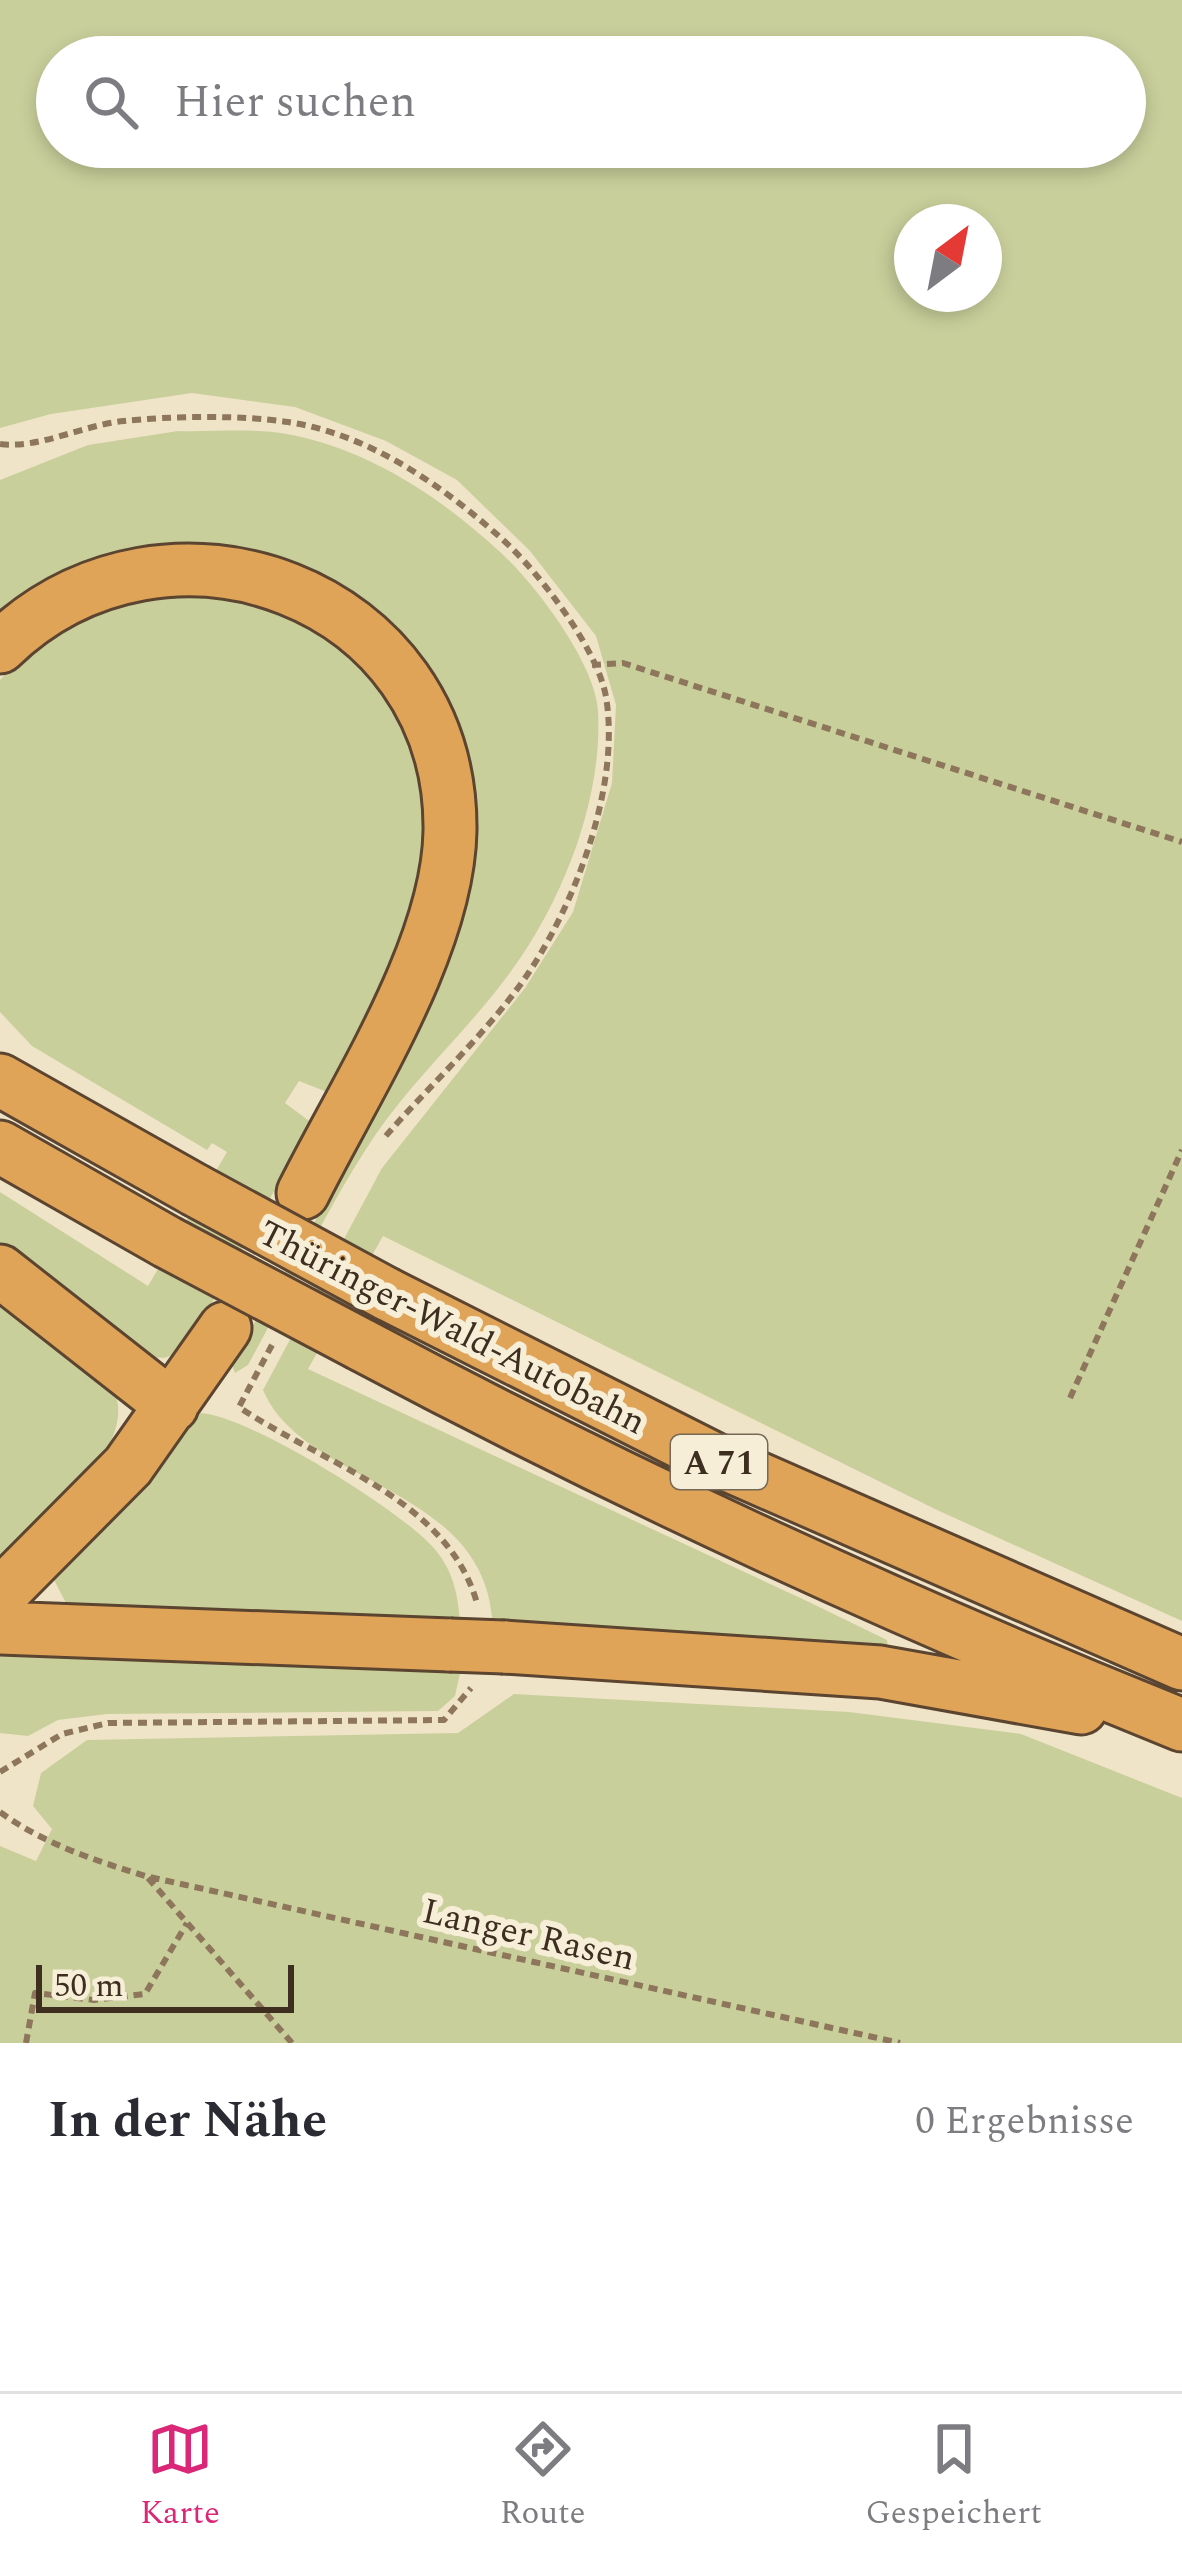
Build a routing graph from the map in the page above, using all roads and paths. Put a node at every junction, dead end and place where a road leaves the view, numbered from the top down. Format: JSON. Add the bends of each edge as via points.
{"nodes":[{"id":1,"x":0,"y":444,"type":"edge"},
{"id":2,"x":19,"y":447,"type":"dead end"},
{"id":3,"x":0,"y":647,"type":"edge"},
{"id":4,"x":592,"y":665,"type":"dead end"},
{"id":5,"x":1182,"y":842,"type":"edge"},
{"id":6,"x":10,"y":1078,"type":"edge"},
{"id":7,"x":0,"y":1147,"type":"edge"},
{"id":8,"x":1182,"y":1150,"type":"edge"},
{"id":9,"x":303,"y":1193,"type":"dead end"},
{"id":10,"x":0,"y":1271,"type":"edge"},
{"id":11,"x":225,"y":1328,"type":"dead end"},
{"id":12,"x":1070,"y":1398,"type":"dead end"},
{"id":13,"x":172,"y":1406,"type":"junction"},
{"id":14,"x":0,"y":1595,"type":"edge"},
{"id":15,"x":0,"y":1628,"type":"edge"},
{"id":16,"x":1182,"y":1664,"type":"edge"},
{"id":17,"x":1182,"y":1726,"type":"edge"},
{"id":18,"x":0,"y":1812,"type":"edge"},
{"id":19,"x":146,"y":1876,"type":"junction"},
{"id":20,"x":187,"y":1923,"type":"junction"},
{"id":21,"x":26,"y":2043,"type":"edge"},
{"id":22,"x":292,"y":2043,"type":"edge"},
{"id":23,"x":900,"y":2043,"type":"edge"}],
"edges":[{"from":1,"to":2,"type":"path"},
{"from":3,"to":9,"type":"highway","via":[[41,612],[103,582],[171,569],[242,572],[308,596],[356,627],[415,698],[448,794],[446,874],[418,966]]},
{"from":4,"to":5,"type":"path","via":[[623,663]]},
{"from":6,"to":16,"type":"highway","name":"Thüringer-Wald-Autobahn","number":"A 71","bridge":true,"via":[[195,1190],[712,1459]]},
{"from":7,"to":17,"type":"highway","name":"Thüringer-Wald-Autobahn","number":"A 71","bridge":true,"via":[[517,1427],[868,1595]]},
{"from":8,"to":12,"type":"path"},
{"from":10,"to":13,"type":"highway"},
{"from":11,"to":13,"type":"highway"},
{"from":13,"to":14,"type":"highway","via":[[100,1497]]},
{"from":15,"to":17,"type":"highway","bridge":true,"via":[[504,1647],[880,1672]]},
{"from":18,"to":19,"type":"path","name":"Langer Rasen","via":[[28,1832]]},
{"from":19,"to":20,"type":"path"},
{"from":19,"to":23,"type":"path","name":"Langer Rasen"},
{"from":20,"to":21,"type":"path","via":[[145,1994],[94,2000],[35,1993]]},
{"from":20,"to":22,"type":"path"}]}
